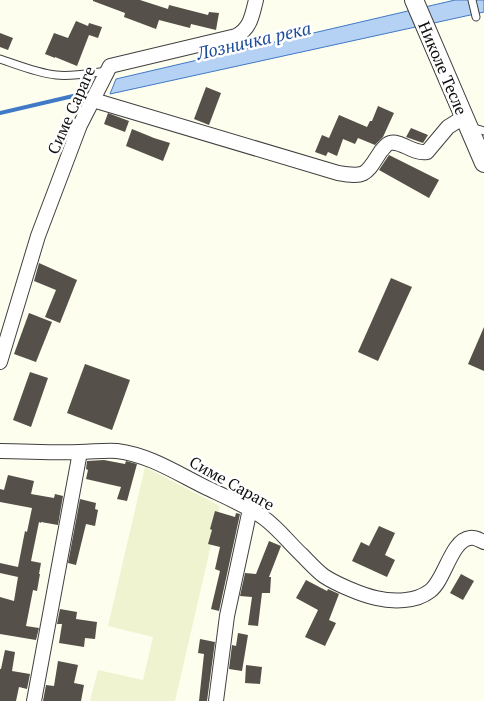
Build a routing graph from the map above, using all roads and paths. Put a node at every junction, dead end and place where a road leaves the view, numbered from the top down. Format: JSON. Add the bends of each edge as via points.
{"nodes":[{"id":1,"x":256,"y":0,"type":"edge"},
{"id":2,"x":414,"y":0,"type":"edge"},
{"id":3,"x":472,"y":0,"type":"edge"},
{"id":4,"x":476,"y":17,"type":"dead end"},
{"id":5,"x":0,"y":58,"type":"edge"},
{"id":6,"x":107,"y":71,"type":"junction"},
{"id":7,"x":93,"y":100,"type":"junction"},
{"id":8,"x":472,"y":124,"type":"edge"},
{"id":9,"x":484,"y":163,"type":"edge"},
{"id":10,"x":0,"y":362,"type":"edge"},
{"id":11,"x":0,"y":451,"type":"edge"},
{"id":12,"x":80,"y":452,"type":"junction"},
{"id":13,"x":250,"y":509,"type":"junction"},
{"id":14,"x":484,"y":542,"type":"edge"},
{"id":15,"x":34,"y":701,"type":"edge"},
{"id":16,"x":216,"y":701,"type":"edge"}],
"edges":[{"from":1,"to":6,"type":"street","name":"Симе Сараге","via":[[248,27],[236,36],[110,66]]},
{"from":2,"to":8,"type":"street","name":"Николе Тесле"},
{"from":3,"to":4,"type":"lane"},
{"from":5,"to":6,"type":"lane","via":[[55,75]]},
{"from":6,"to":7,"type":"street","name":"Симе Сараге"},
{"from":7,"to":8,"type":"street","via":[[354,175],[368,171],[390,143],[427,152],[448,127]]},
{"from":7,"to":10,"type":"street","name":"Симе Сараге","via":[[80,125],[38,236]]},
{"from":8,"to":9,"type":"street","name":"Николе Тесле"},
{"from":11,"to":12,"type":"street","name":"Симе Сараге"},
{"from":12,"to":13,"type":"street","name":"Симе Сараге","via":[[117,451],[151,459]]},
{"from":12,"to":15,"type":"street"},
{"from":13,"to":14,"type":"street","name":"Симе Сараге","via":[[275,526],[324,576],[361,594],[390,601],[416,598],[430,591],[459,544],[469,538]]},
{"from":13,"to":16,"type":"street","via":[[227,616]]}]}
